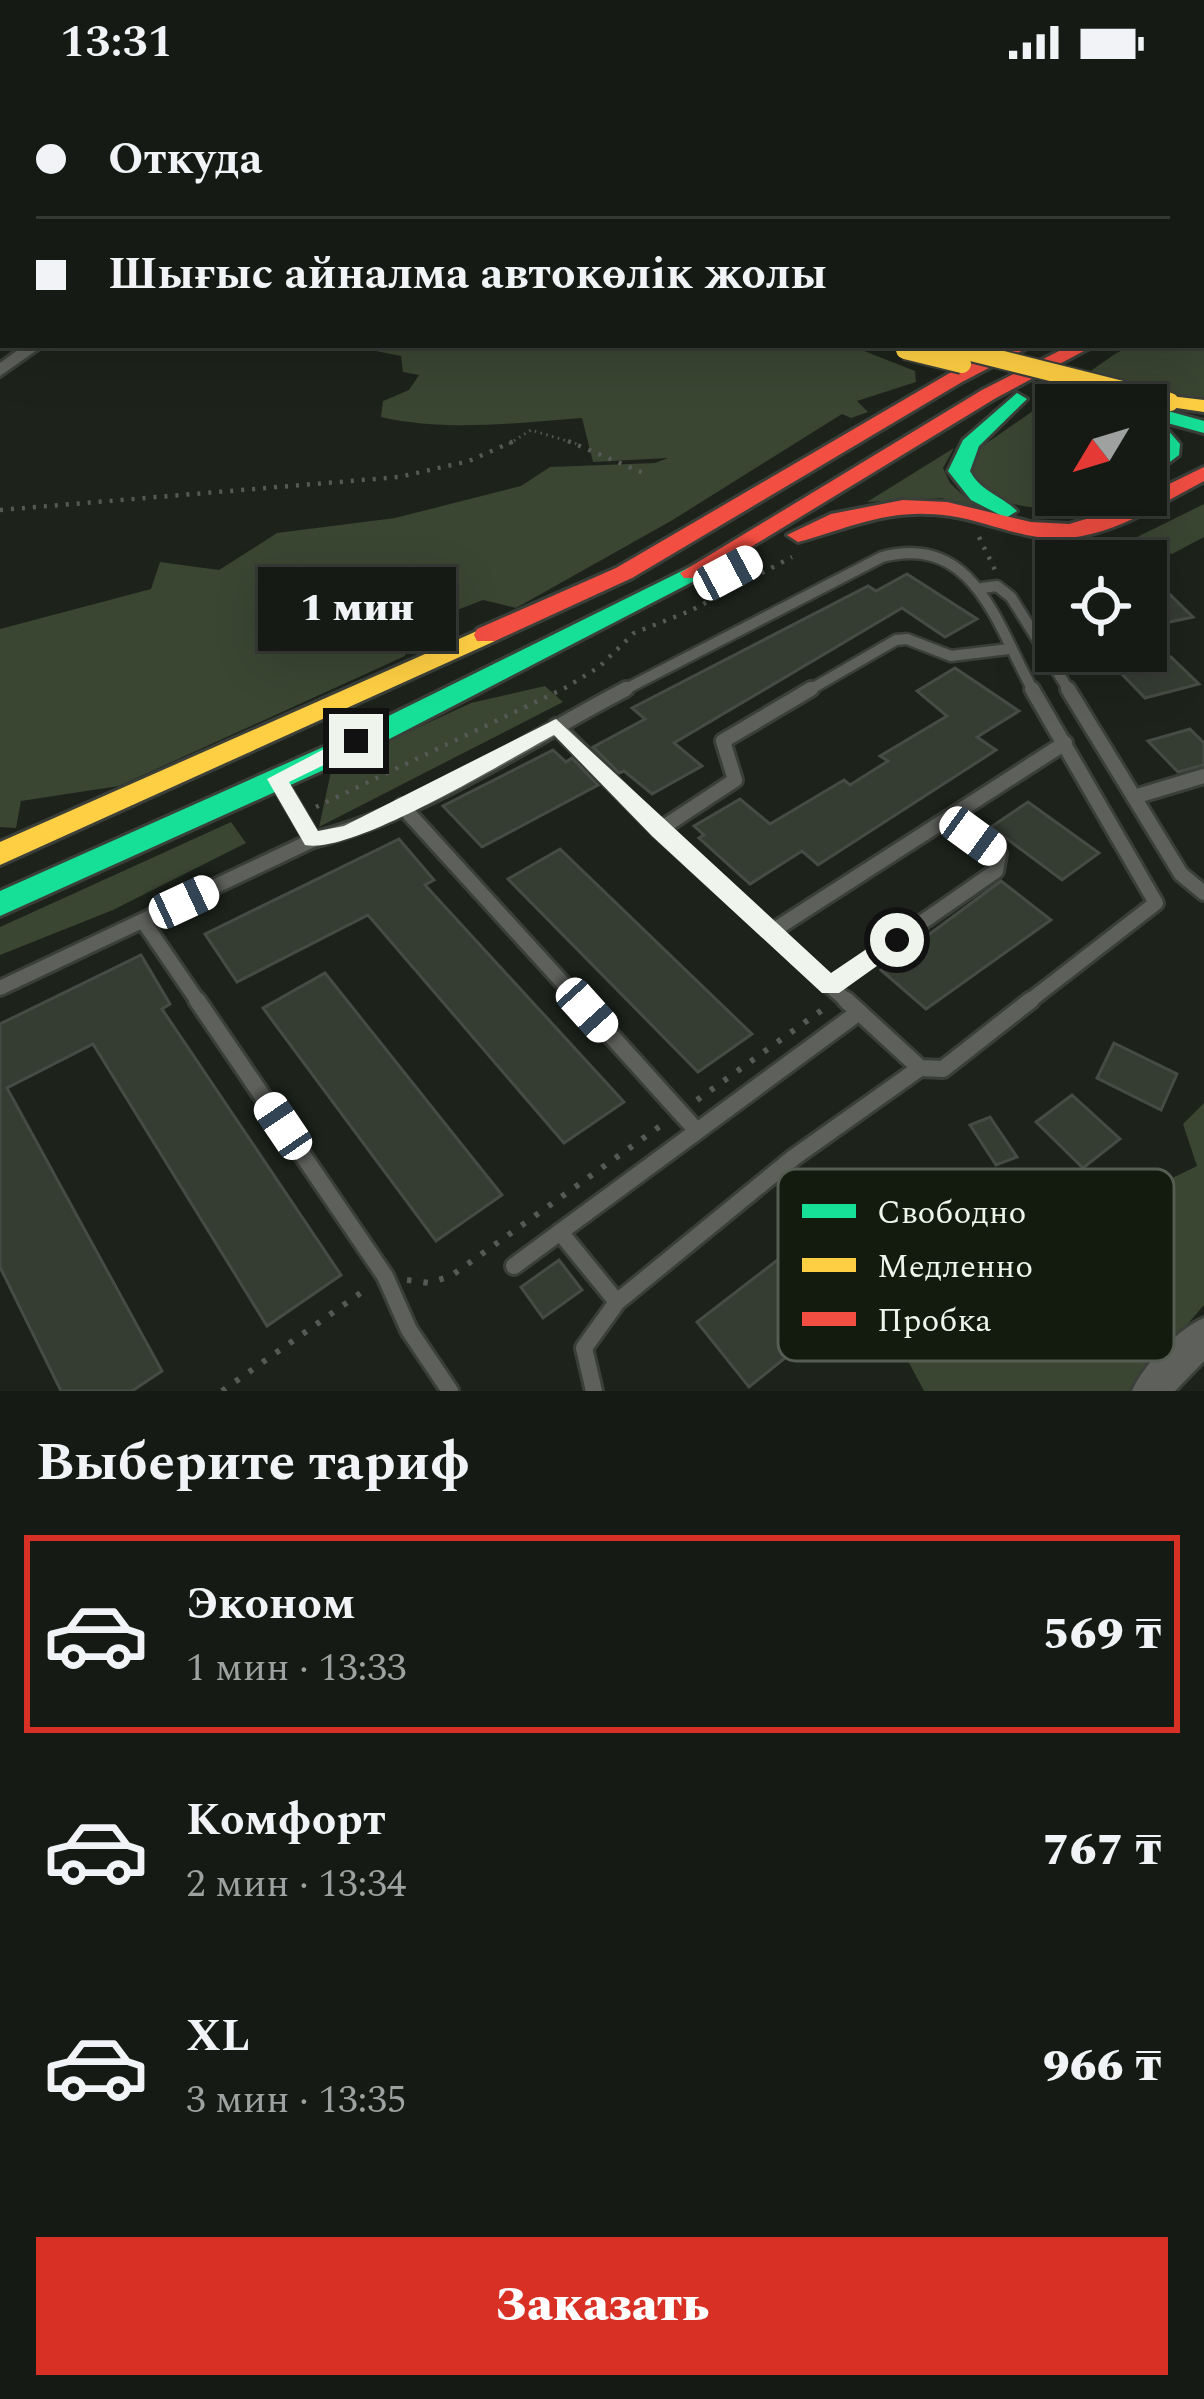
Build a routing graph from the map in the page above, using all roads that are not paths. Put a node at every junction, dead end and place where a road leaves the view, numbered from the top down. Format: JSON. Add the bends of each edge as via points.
{"nodes":[{"id":1,"x":31,"y":348,"type":"edge"},
{"id":2,"x":902,"y":348,"type":"edge"},
{"id":3,"x":953,"y":348,"type":"edge"},
{"id":4,"x":1014,"y":348,"type":"edge"},
{"id":5,"x":1079,"y":349,"type":"edge"},
{"id":6,"x":0,"y":371,"type":"edge"},
{"id":7,"x":1039,"y":384,"type":"edge"},
{"id":8,"x":1042,"y":384,"type":"edge"},
{"id":9,"x":1070,"y":384,"type":"edge"},
{"id":10,"x":1035,"y":388,"type":"edge"},
{"id":11,"x":1204,"y":409,"type":"edge"},
{"id":12,"x":1167,"y":410,"type":"edge"},
{"id":13,"x":1167,"y":415,"type":"edge"},
{"id":14,"x":1204,"y":428,"type":"edge"},
{"id":15,"x":1204,"y":473,"type":"edge"},
{"id":16,"x":1035,"y":516,"type":"edge"},
{"id":17,"x":982,"y":588,"type":"junction"},
{"id":18,"x":607,"y":619,"type":"junction"},
{"id":19,"x":1009,"y":650,"type":"junction"},
{"id":20,"x":556,"y":726,"type":"junction"},
{"id":21,"x":1065,"y":743,"type":"junction"},
{"id":22,"x":1204,"y":776,"type":"edge"},
{"id":23,"x":277,"y":779,"type":"junction"},
{"id":24,"x":1134,"y":797,"type":"junction"},
{"id":25,"x":402,"y":806,"type":"junction"},
{"id":26,"x":948,"y":818,"type":"junction"},
{"id":27,"x":659,"y":830,"type":"junction"},
{"id":28,"x":313,"y":840,"type":"junction"},
{"id":29,"x":0,"y":854,"type":"edge"},
{"id":30,"x":1204,"y":893,"type":"edge"},
{"id":31,"x":0,"y":904,"type":"edge"},
{"id":32,"x":143,"y":921,"type":"junction"},
{"id":33,"x":771,"y":932,"type":"junction"},
{"id":34,"x":0,"y":988,"type":"edge"},
{"id":35,"x":836,"y":992,"type":"junction"},
{"id":36,"x":859,"y":1012,"type":"junction"},
{"id":37,"x":920,"y":1068,"type":"junction"},
{"id":38,"x":697,"y":1131,"type":"junction"},
{"id":39,"x":780,"y":1169,"type":"edge"},
{"id":40,"x":778,"y":1170,"type":"edge"},
{"id":41,"x":560,"y":1232,"type":"junction"},
{"id":42,"x":514,"y":1266,"type":"dead end"},
{"id":43,"x":617,"y":1302,"type":"junction"},
{"id":44,"x":1204,"y":1336,"type":"edge"},
{"id":45,"x":450,"y":1391,"type":"edge"},
{"id":46,"x":594,"y":1391,"type":"edge"},
{"id":47,"x":1150,"y":1391,"type":"edge"}],
"edges":[{"from":1,"to":6,"type":"street"},
{"from":2,"to":8,"type":"main road","bridge":true},
{"from":3,"to":9,"type":"main road","bridge":true},
{"from":4,"to":29,"type":"main road","via":[[624,573]]},
{"from":5,"to":7,"type":"main road"},
{"from":5,"to":18,"type":"main road"},
{"from":10,"to":16,"type":"main road","via":[[956,465],[980,513]]},
{"from":11,"to":12,"type":"main road"},
{"from":13,"to":14,"type":"main road"},
{"from":15,"to":18,"type":"main road","via":[[1114,520],[1073,531],[1024,529],[943,508],[861,512]]},
{"from":17,"to":19,"type":"lane"},
{"from":17,"to":20,"type":"lane","via":[[924,554],[882,557]]},
{"from":17,"to":24,"type":"lane","via":[[1006,591]]},
{"from":18,"to":23,"type":"main road"},
{"from":19,"to":21,"type":"lane"},
{"from":19,"to":27,"type":"lane","via":[[951,656],[896,640],[723,741],[735,780]]},
{"from":20,"to":25,"type":"lane"},
{"from":20,"to":27,"type":"lane"},
{"from":21,"to":26,"type":"lane"},
{"from":21,"to":37,"type":"lane","via":[[1156,903],[943,1069]]},
{"from":22,"to":24,"type":"lane"},
{"from":23,"to":28,"type":"lane"},
{"from":23,"to":31,"type":"main road"},
{"from":24,"to":30,"type":"lane","via":[[1181,874]]},
{"from":25,"to":28,"type":"lane","via":[[349,833]]},
{"from":25,"to":38,"type":"lane"},
{"from":26,"to":33,"type":"lane"},
{"from":26,"to":35,"type":"lane","via":[[999,854],[997,871]]},
{"from":27,"to":33,"type":"lane"},
{"from":28,"to":32,"type":"lane"},
{"from":32,"to":34,"type":"lane"},
{"from":32,"to":45,"type":"lane","via":[[385,1276]]},
{"from":33,"to":35,"type":"lane"},
{"from":35,"to":36,"type":"lane"},
{"from":36,"to":37,"type":"lane"},
{"from":36,"to":38,"type":"lane"},
{"from":37,"to":39,"type":"lane"},
{"from":38,"to":41,"type":"lane"},
{"from":40,"to":43,"type":"lane"},
{"from":41,"to":42,"type":"lane"},
{"from":41,"to":43,"type":"lane"},
{"from":43,"to":46,"type":"lane","via":[[584,1348]]},
{"from":44,"to":47,"type":"street"}]}
